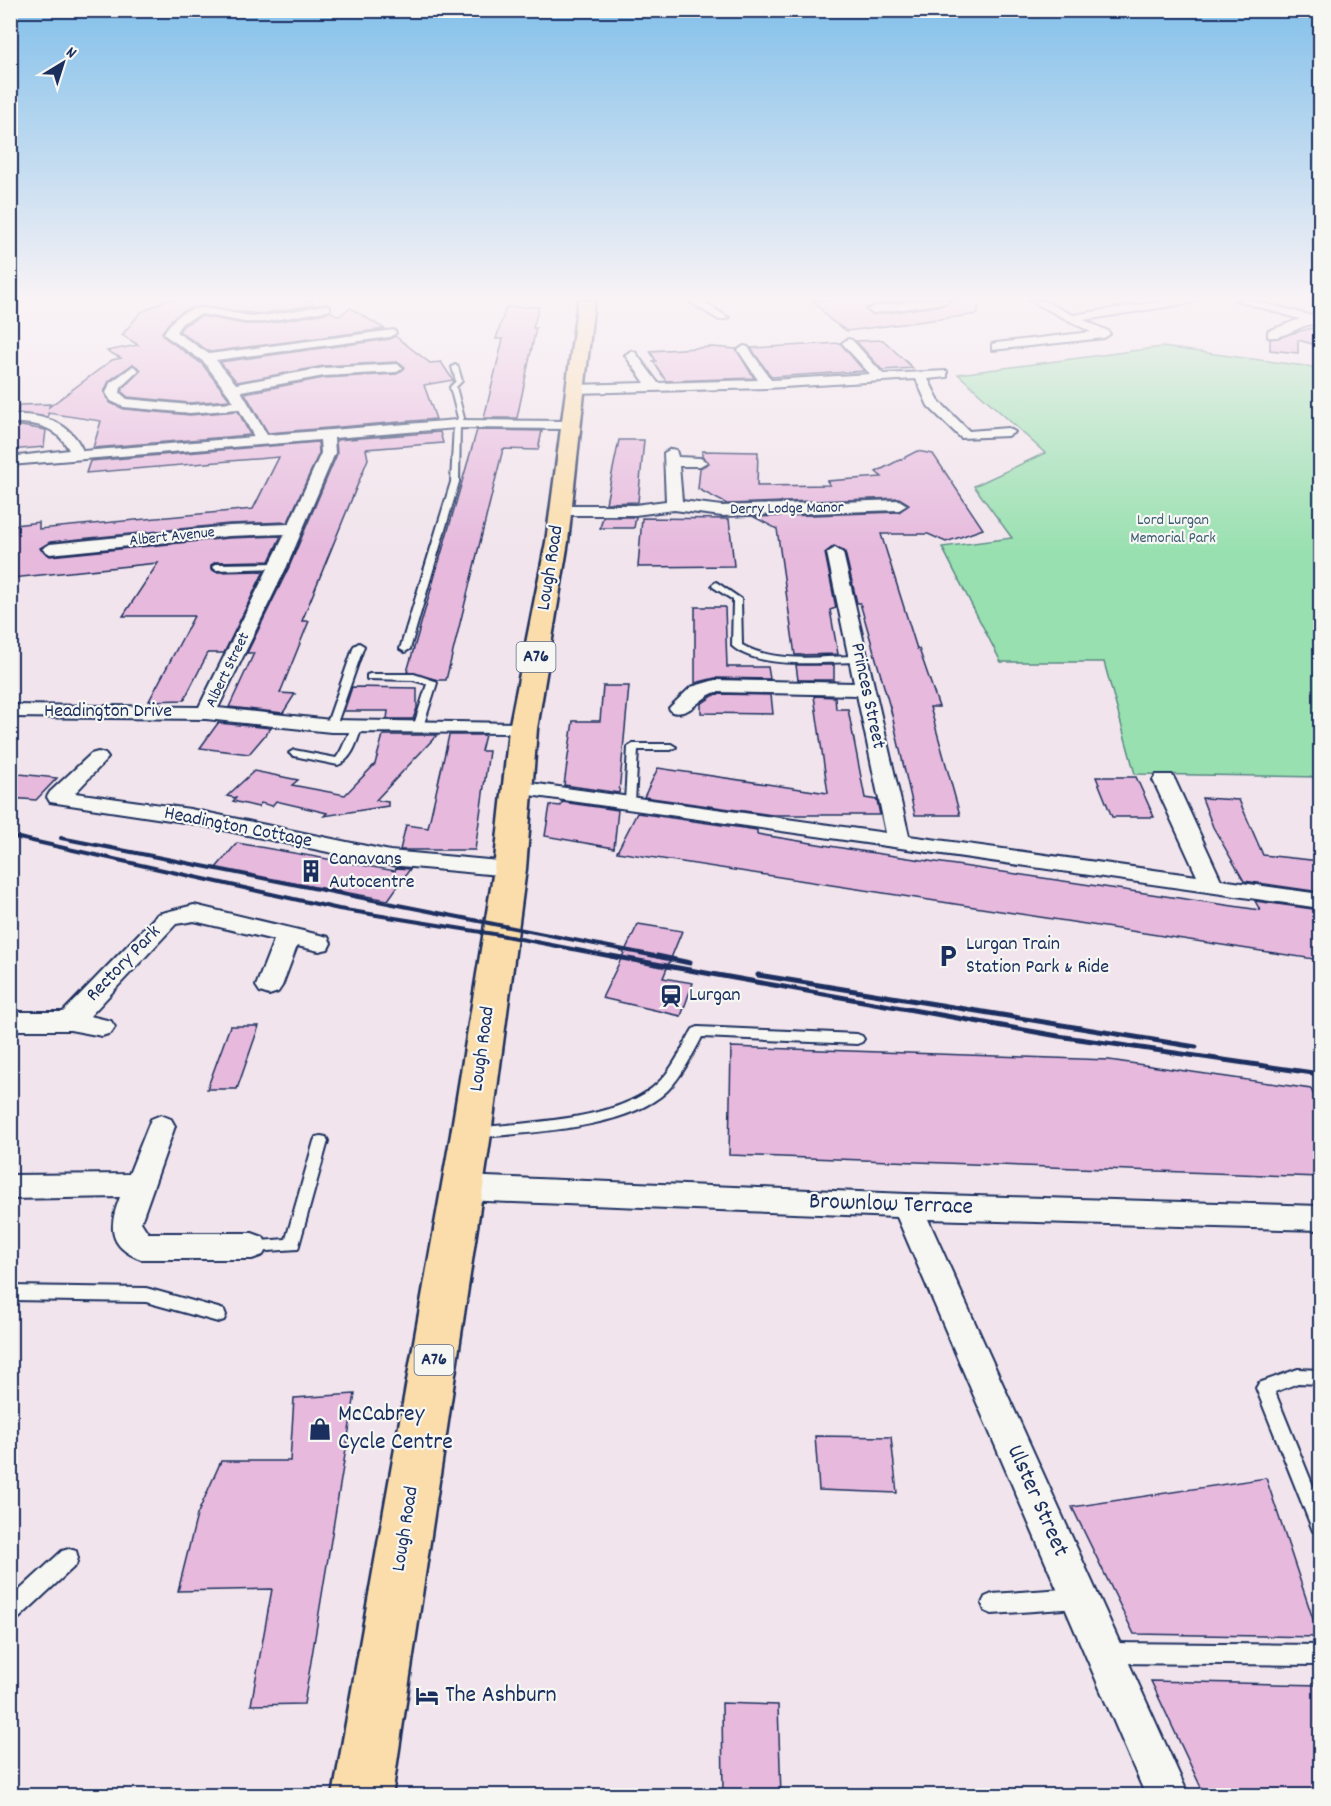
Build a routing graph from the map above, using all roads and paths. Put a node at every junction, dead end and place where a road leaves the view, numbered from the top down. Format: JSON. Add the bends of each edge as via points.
{"nodes":[{"id":1,"x":117,"y":384,"type":"edge"},
{"id":2,"x":227,"y":384,"type":"edge"},
{"id":3,"x":257,"y":384,"type":"edge"},
{"id":4,"x":456,"y":384,"type":"edge"},
{"id":5,"x":575,"y":384,"type":"edge"},
{"id":6,"x":652,"y":384,"type":"edge"},
{"id":7,"x":756,"y":384,"type":"edge"},
{"id":8,"x":924,"y":384,"type":"edge"},
{"id":9,"x":654,"y":387,"type":"junction"},
{"id":10,"x":231,"y":389,"type":"junction"},
{"id":11,"x":574,"y":389,"type":"junction"},
{"id":12,"x":242,"y":405,"type":"junction"},
{"id":13,"x":11,"y":419,"type":"edge"},
{"id":14,"x":457,"y":424,"type":"junction"},
{"id":15,"x":570,"y":425,"type":"junction"},
{"id":16,"x":1008,"y":432,"type":"dead end"},
{"id":17,"x":327,"y":434,"type":"junction"},
{"id":18,"x":263,"y":440,"type":"junction"},
{"id":19,"x":74,"y":455,"type":"junction"},
{"id":20,"x":10,"y":461,"type":"edge"},
{"id":21,"x":700,"y":462,"type":"dead end"},
{"id":22,"x":674,"y":505,"type":"junction"},
{"id":23,"x":561,"y":510,"type":"junction"},
{"id":24,"x":915,"y":512,"type":"dead end"},
{"id":25,"x":295,"y":529,"type":"junction"},
{"id":26,"x":50,"y":549,"type":"dead end"},
{"id":27,"x":835,"y":553,"type":"dead end"},
{"id":28,"x":279,"y":566,"type":"junction"},
{"id":29,"x":216,"y":567,"type":"dead end"},
{"id":30,"x":716,"y":585,"type":"dead end"},
{"id":31,"x":359,"y":646,"type":"dead end"},
{"id":32,"x":405,"y":649,"type":"dead end"},
{"id":33,"x":859,"y":659,"type":"junction"},
{"id":34,"x":370,"y":676,"type":"dead end"},
{"id":35,"x":866,"y":690,"type":"junction"},
{"id":36,"x":679,"y":708,"type":"dead end"},
{"id":37,"x":10,"y":711,"type":"edge"},
{"id":38,"x":206,"y":713,"type":"junction"},
{"id":39,"x":331,"y":726,"type":"junction"},
{"id":40,"x":357,"y":727,"type":"junction"},
{"id":41,"x":418,"y":728,"type":"junction"},
{"id":42,"x":523,"y":729,"type":"junction"},
{"id":43,"x":671,"y":747,"type":"dead end"},
{"id":44,"x":294,"y":753,"type":"dead end"},
{"id":45,"x":99,"y":758,"type":"dead end"},
{"id":46,"x":1164,"y":780,"type":"dead end"},
{"id":47,"x":516,"y":787,"type":"junction"},
{"id":48,"x":630,"y":802,"type":"junction"},
{"id":49,"x":899,"y":840,"type":"junction"},
{"id":50,"x":510,"y":869,"type":"junction"},
{"id":51,"x":1210,"y":884,"type":"junction"},
{"id":52,"x":1320,"y":901,"type":"edge"},
{"id":53,"x":288,"y":936,"type":"junction"},
{"id":54,"x":319,"y":943,"type":"dead end"},
{"id":55,"x":269,"y":986,"type":"dead end"},
{"id":56,"x":10,"y":1021,"type":"edge"},
{"id":57,"x":70,"y":1021,"type":"junction"},
{"id":58,"x":102,"y":1027,"type":"dead end"},
{"id":59,"x":857,"y":1039,"type":"dead end"},
{"id":60,"x":161,"y":1125,"type":"dead end"},
{"id":61,"x":471,"y":1134,"type":"junction"},
{"id":62,"x":321,"y":1141,"type":"dead end"},
{"id":63,"x":139,"y":1185,"type":"junction"},
{"id":64,"x":10,"y":1187,"type":"edge"},
{"id":65,"x":462,"y":1188,"type":"junction"},
{"id":66,"x":907,"y":1206,"type":"junction"},
{"id":67,"x":1320,"y":1218,"type":"edge"},
{"id":68,"x":252,"y":1246,"type":"joint"},
{"id":69,"x":10,"y":1293,"type":"edge"},
{"id":70,"x":218,"y":1315,"type":"dead end"},
{"id":71,"x":1320,"y":1377,"type":"edge"},
{"id":72,"x":1320,"y":1525,"type":"edge"},
{"id":73,"x":69,"y":1558,"type":"dead end"},
{"id":74,"x":1080,"y":1597,"type":"junction"},
{"id":75,"x":992,"y":1604,"type":"dead end"},
{"id":76,"x":10,"y":1613,"type":"edge"},
{"id":77,"x":1105,"y":1653,"type":"junction"},
{"id":78,"x":1320,"y":1655,"type":"edge"},
{"id":79,"x":362,"y":1796,"type":"edge"},
{"id":80,"x":1167,"y":1796,"type":"edge"}],
"edges":[{"from":1,"to":12,"type":"street","via":[[113,393],[124,403],[190,409]]},
{"from":2,"to":10,"type":"street"},
{"from":3,"to":10,"type":"street"},
{"from":4,"to":14,"type":"lane","via":[[453,387],[461,418]]},
{"from":5,"to":11,"type":"main road","name":"Lough Road","number":"A76"},
{"from":6,"to":9,"type":"street"},
{"from":7,"to":9,"type":"street"},
{"from":8,"to":16,"type":"street","via":[[933,403],[966,435]]},
{"from":9,"to":11,"type":"street"},
{"from":10,"to":12,"type":"street"},
{"from":11,"to":15,"type":"main road","name":"Lough Road","number":"A76"},
{"from":12,"to":18,"type":"street"},
{"from":13,"to":19,"type":"street","via":[[35,418],[60,428],[73,443]]},
{"from":14,"to":15,"type":"street"},
{"from":14,"to":17,"type":"street"},
{"from":14,"to":32,"type":"lane","via":[[455,482]]},
{"from":15,"to":23,"type":"main road","name":"Lough Road","number":"A76"},
{"from":17,"to":18,"type":"street"},
{"from":17,"to":25,"type":"street","name":"Albert Street","via":[[328,453]]},
{"from":18,"to":19,"type":"street"},
{"from":19,"to":20,"type":"street"},
{"from":21,"to":22,"type":"street","via":[[671,457]]},
{"from":22,"to":23,"type":"street","name":"Derry Lodge Manor","via":[[635,510]]},
{"from":22,"to":24,"type":"street","name":"Derry Lodge Manor","via":[[722,511],[897,497]]},
{"from":23,"to":42,"type":"main road","name":"Lough Road","number":"A76"},
{"from":25,"to":26,"type":"street","name":"Albert Avenue","via":[[229,531]]},
{"from":25,"to":28,"type":"street","name":"Albert Street"},
{"from":27,"to":33,"type":"street","name":"Princes Street"},
{"from":28,"to":29,"type":"lane"},
{"from":28,"to":38,"type":"street","name":"Albert Street"},
{"from":30,"to":33,"type":"lane","via":[[737,599],[737,646],[745,652],[771,657]]},
{"from":31,"to":39,"type":"lane"},
{"from":33,"to":35,"type":"street","name":"Princes Street"},
{"from":34,"to":41,"type":"lane","via":[[414,677],[432,683]]},
{"from":35,"to":36,"type":"street","via":[[715,686],[694,693]]},
{"from":35,"to":49,"type":"street","name":"Princes Street"},
{"from":37,"to":38,"type":"street","name":"Headington Drive"},
{"from":38,"to":39,"type":"street","name":"Albert Street"},
{"from":39,"to":40,"type":"street","name":"Albert Street"},
{"from":40,"to":41,"type":"street","name":"Albert Street"},
{"from":40,"to":44,"type":"lane","via":[[347,752],[338,762]]},
{"from":41,"to":42,"type":"street","name":"Albert Street"},
{"from":42,"to":47,"type":"main road","name":"Lough Road","number":"A76"},
{"from":43,"to":48,"type":"lane","via":[[633,747]]},
{"from":45,"to":50,"type":"street","name":"Headington Cottage","via":[[58,797],[190,816],[390,858]]},
{"from":46,"to":51,"type":"street"},
{"from":47,"to":48,"type":"street"},
{"from":47,"to":50,"type":"main road","name":"Lough Road","number":"A76"},
{"from":48,"to":49,"type":"street"},
{"from":49,"to":51,"type":"street"},
{"from":50,"to":61,"type":"main road","name":"Lough Road","number":"A76","via":[[499,1001],[487,1085]]},
{"from":51,"to":52,"type":"street"},
{"from":53,"to":54,"type":"street","name":"Rectory Park"},
{"from":53,"to":55,"type":"street"},
{"from":53,"to":57,"type":"street","name":"Rectory Park","via":[[194,914],[167,919]]},
{"from":56,"to":57,"type":"street","name":"Rectory Park"},
{"from":57,"to":58,"type":"street","name":"Rectory Park"},
{"from":59,"to":61,"type":"lane","via":[[698,1032],[684,1058],[657,1092],[610,1116]]},
{"from":60,"to":63,"type":"street"},
{"from":61,"to":65,"type":"main road","name":"Lough Road","number":"A76"},
{"from":62,"to":68,"type":"lane","via":[[292,1245]]},
{"from":63,"to":64,"type":"street"},
{"from":63,"to":68,"type":"street","via":[[126,1222],[129,1235],[141,1246]]},
{"from":65,"to":66,"type":"street","name":"Brownlow Terrace"},
{"from":65,"to":79,"type":"main road","name":"Lough Road","number":"A76"},
{"from":66,"to":67,"type":"street","name":"Brownlow Terrace"},
{"from":66,"to":74,"type":"street","name":"Ulster Street"},
{"from":69,"to":70,"type":"lane","via":[[147,1295]]},
{"from":71,"to":72,"type":"lane","via":[[1298,1376],[1265,1388]]},
{"from":73,"to":76,"type":"lane"},
{"from":74,"to":75,"type":"lane"},
{"from":74,"to":77,"type":"street","name":"Ulster Street"},
{"from":77,"to":78,"type":"lane"},
{"from":77,"to":80,"type":"street","name":"Ulster Street"}]}
